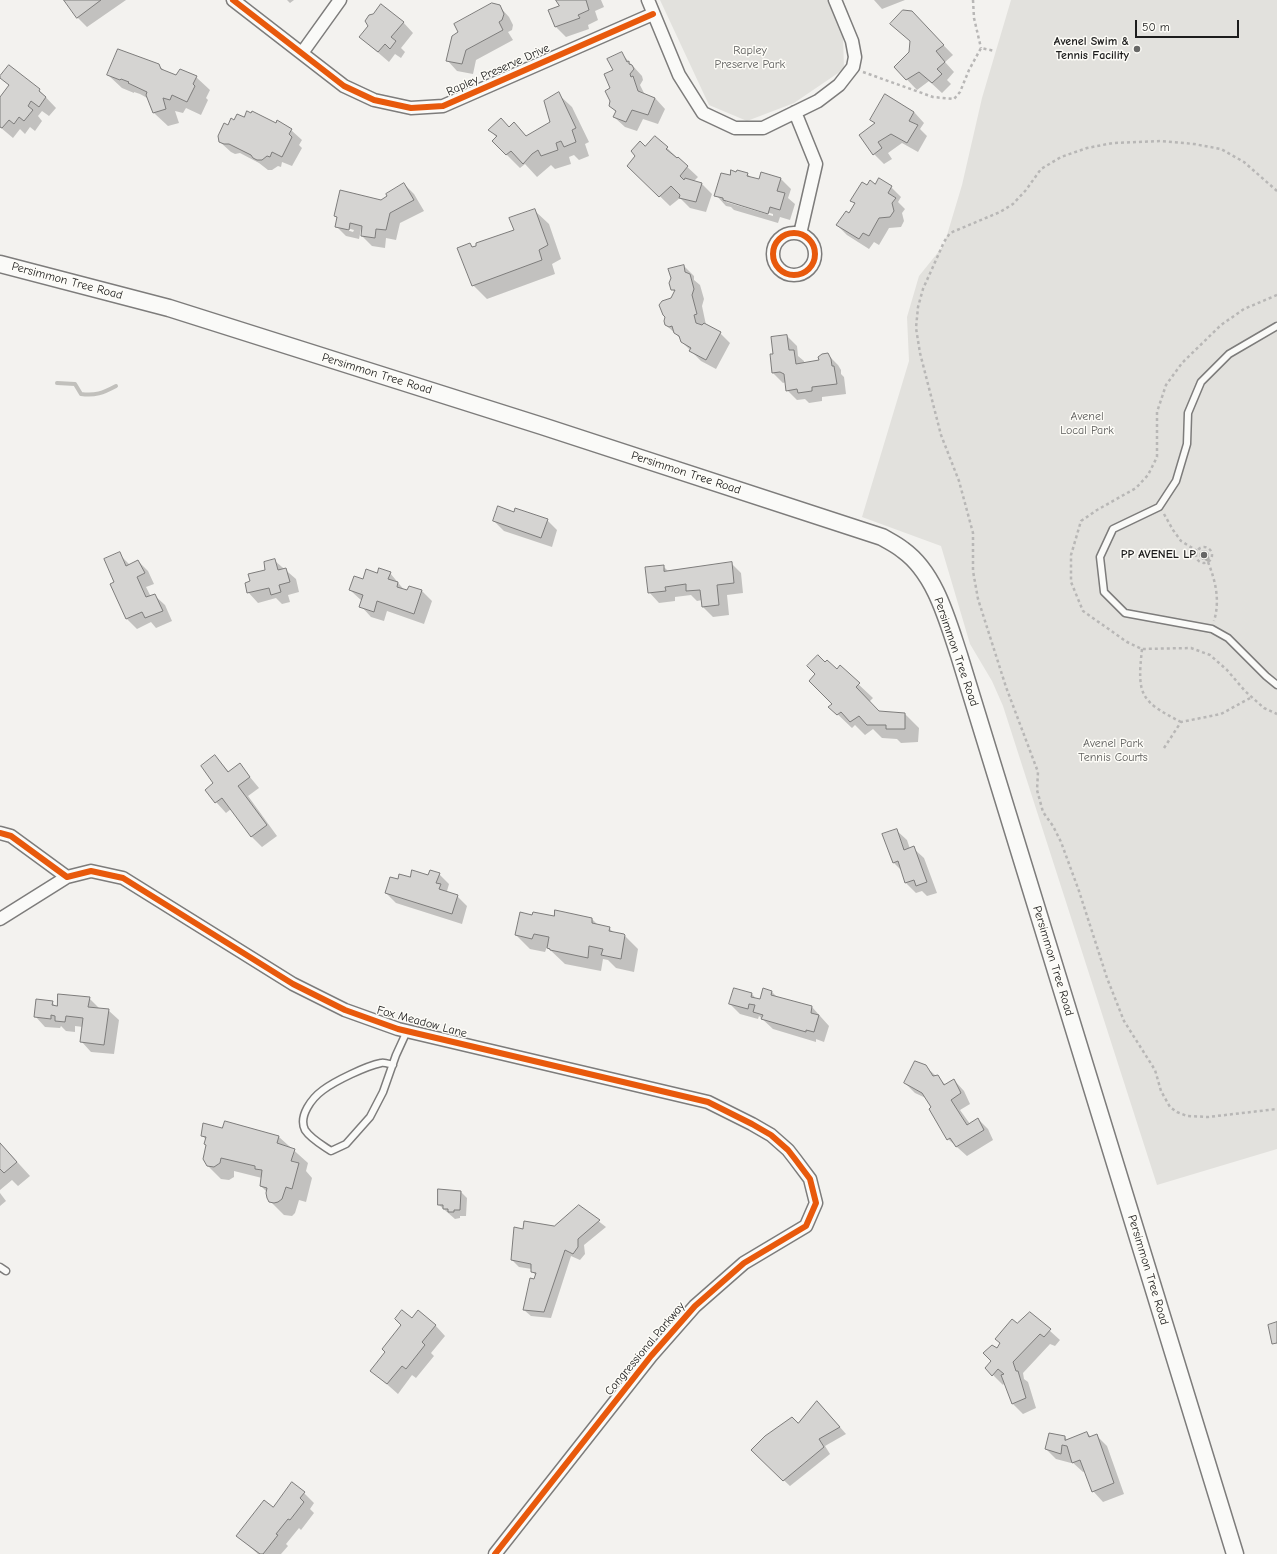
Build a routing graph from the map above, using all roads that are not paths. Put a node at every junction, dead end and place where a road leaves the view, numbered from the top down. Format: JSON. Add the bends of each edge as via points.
{"nodes":[{"id":1,"x":233,"y":0,"type":"edge"},
{"id":2,"x":340,"y":0,"type":"edge"},
{"id":3,"x":648,"y":0,"type":"edge"},
{"id":4,"x":835,"y":0,"type":"edge"},
{"id":5,"x":653,"y":14,"type":"junction"},
{"id":6,"x":302,"y":53,"type":"junction"},
{"id":7,"x":795,"y":112,"type":"junction"},
{"id":8,"x":800,"y":234,"type":"dead end"},
{"id":9,"x":0,"y":264,"type":"edge"},
{"id":10,"x":1277,"y":326,"type":"edge"},
{"id":11,"x":1277,"y":685,"type":"edge"},
{"id":12,"x":0,"y":833,"type":"edge"},
{"id":13,"x":67,"y":877,"type":"junction"},
{"id":14,"x":0,"y":919,"type":"edge"},
{"id":15,"x":407,"y":1031,"type":"junction"},
{"id":16,"x":392,"y":1065,"type":"junction"},
{"id":17,"x":810,"y":1179,"type":"joint"},
{"id":18,"x":0,"y":1267,"type":"edge"},
{"id":19,"x":6,"y":1271,"type":"dead end"},
{"id":20,"x":495,"y":1554,"type":"edge"},
{"id":21,"x":1235,"y":1554,"type":"edge"}],
"edges":[{"from":1,"to":6,"type":"street","name":"Rapley Preserve Drive"},
{"from":2,"to":6,"type":"street"},
{"from":3,"to":5,"type":"street"},
{"from":4,"to":7,"type":"street","via":[[852,41],[855,57],[853,67],[839,85],[818,101]]},
{"from":5,"to":6,"type":"street","name":"Rapley Preserve Drive","via":[[442,106],[411,108],[374,100],[344,86]]},
{"from":5,"to":7,"type":"street","via":[[679,75],[702,113],[735,128],[763,128]]},
{"from":7,"to":8,"type":"street","via":[[816,164]]},
{"from":9,"to":21,"type":"main road","name":"Persimmon Tree Road","via":[[169,308],[536,424],[882,537],[904,550],[925,573],[942,605],[959,655]]},
{"from":10,"to":11,"type":"lane","via":[[1229,354],[1201,382],[1188,413],[1187,444],[1176,481],[1159,507],[1112,529],[1100,557],[1104,592],[1125,613],[1212,629],[1228,638]]},
{"from":12,"to":13,"type":"street","via":[[11,836]]},
{"from":13,"to":14,"type":"street","name":"Fox Meadow Lane"},
{"from":13,"to":15,"type":"street","name":"Fox Meadow Lane","via":[[91,871],[123,878],[293,984],[345,1010]]},
{"from":15,"to":16,"type":"lane"},
{"from":15,"to":17,"type":"street","name":"Fox Meadow Lane","via":[[708,1102],[771,1135],[788,1150]]},
{"from":16,"to":16,"type":"lane","via":[[383,1092],[370,1117],[346,1144],[332,1151],[317,1142],[305,1129],[304,1116],[311,1102],[322,1090],[362,1068],[382,1062]]},
{"from":17,"to":20,"type":"street","name":"Congressional Parkway","via":[[816,1203],[806,1226],[744,1263],[695,1306],[651,1356]]},
{"from":18,"to":19,"type":"lane"}]}
